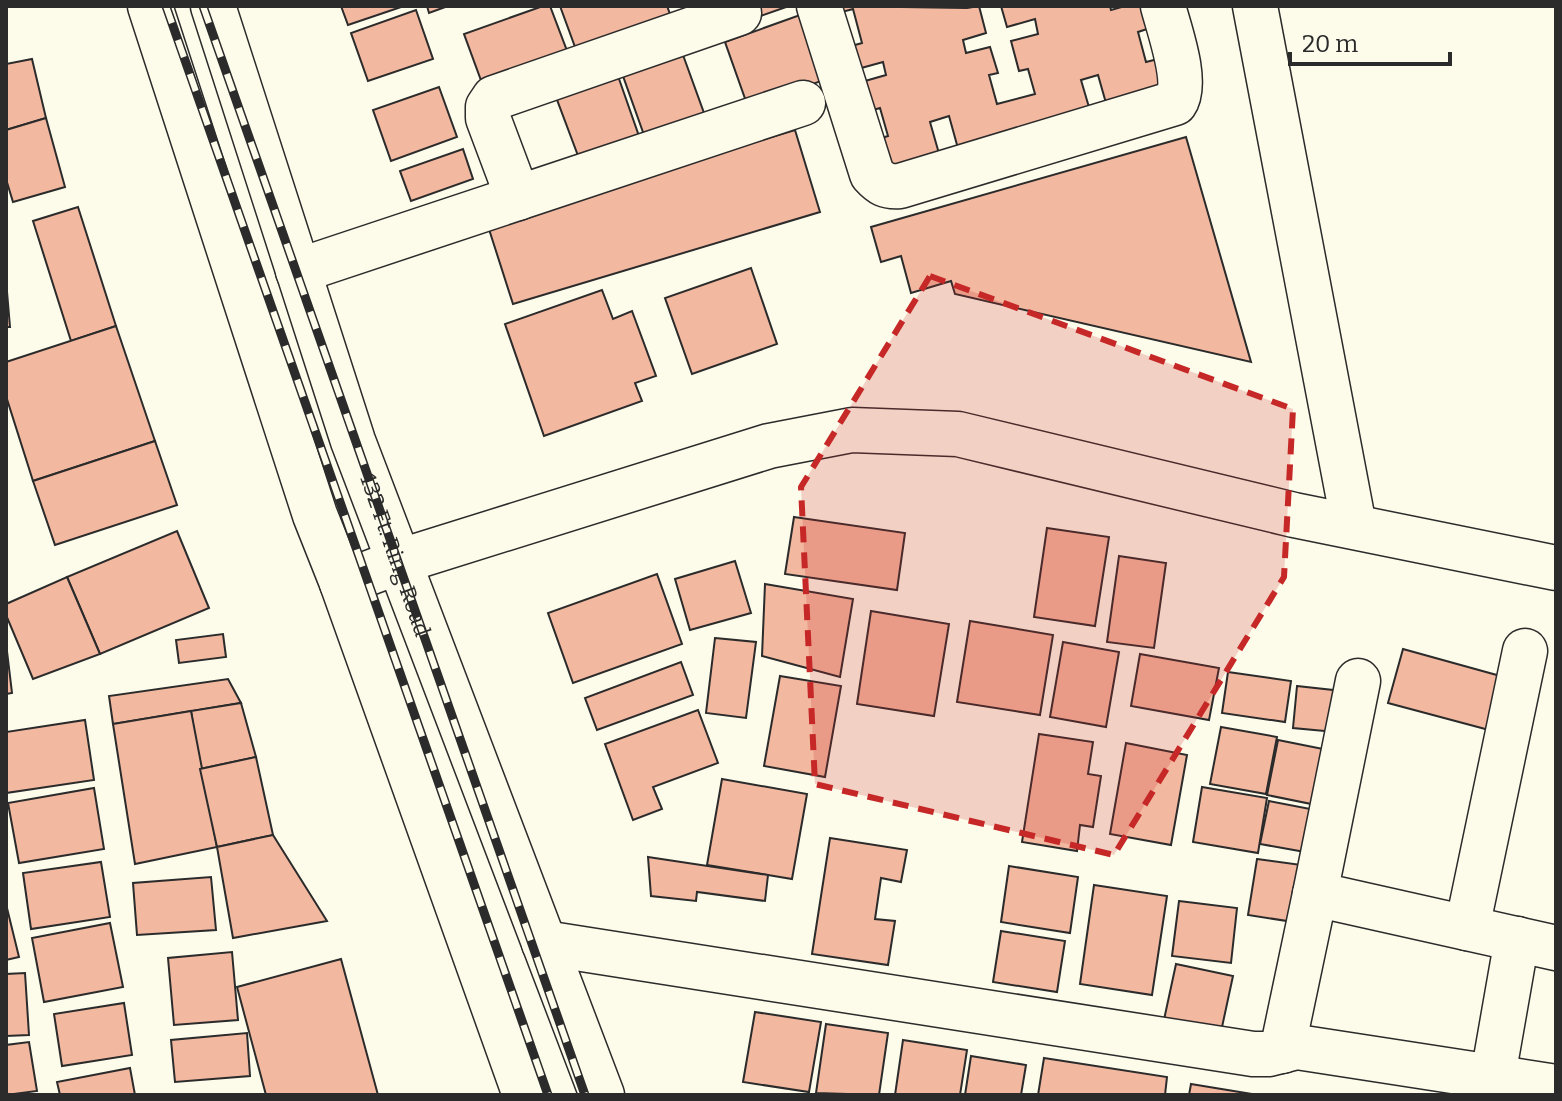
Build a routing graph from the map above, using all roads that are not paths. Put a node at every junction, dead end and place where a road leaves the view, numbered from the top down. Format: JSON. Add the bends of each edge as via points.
{"nodes":[{"id":1,"x":150,"y":6,"type":"edge"},
{"id":2,"x":213,"y":6,"type":"edge"},
{"id":3,"x":819,"y":6,"type":"edge"},
{"id":4,"x":1163,"y":6,"type":"edge"},
{"id":5,"x":1255,"y":6,"type":"edge"},
{"id":6,"x":739,"y":13,"type":"dead end"},
{"id":7,"x":803,"y":103,"type":"dead end"},
{"id":8,"x":518,"y":198,"type":"junction"},
{"id":9,"x":298,"y":271,"type":"junction"},
{"id":10,"x":1354,"y":526,"type":"junction"},
{"id":11,"x":398,"y":562,"type":"junction"},
{"id":12,"x":1556,"y":568,"type":"edge"},
{"id":13,"x":342,"y":583,"type":"junction"},
{"id":14,"x":1525,"y":651,"type":"dead end"},
{"id":15,"x":1358,"y":681,"type":"dead end"},
{"id":16,"x":1315,"y":894,"type":"junction"},
{"id":17,"x":1467,"y":928,"type":"junction"},
{"id":18,"x":544,"y":943,"type":"junction"},
{"id":19,"x":1537,"y":944,"type":"edge"},
{"id":20,"x":1282,"y":1051,"type":"junction"},
{"id":21,"x":1493,"y":1076,"type":"junction"},
{"id":22,"x":1556,"y":1087,"type":"edge"},
{"id":23,"x":525,"y":1095,"type":"edge"},
{"id":24,"x":602,"y":1095,"type":"edge"}],
"edges":[{"from":1,"to":13,"type":"street","via":[[315,515]]},
{"from":2,"to":9,"type":"street","name":"132 Ft. Ring Road"},
{"from":3,"to":4,"type":"street","via":[[872,174],[888,187],[1175,103],[1180,79]]},
{"from":5,"to":10,"type":"street"},
{"from":6,"to":8,"type":"street","via":[[494,98],[488,118]]},
{"from":7,"to":8,"type":"street"},
{"from":8,"to":9,"type":"street"},
{"from":9,"to":11,"type":"street","name":"132 Ft. Ring Road"},
{"from":10,"to":11,"type":"street","via":[[958,434],[852,430],[769,446]]},
{"from":10,"to":12,"type":"street"},
{"from":11,"to":13,"type":"street"},
{"from":11,"to":18,"type":"street","name":"132 Ft. Ring Road"},
{"from":13,"to":23,"type":"street"},
{"from":14,"to":17,"type":"street"},
{"from":15,"to":16,"type":"street"},
{"from":16,"to":17,"type":"street"},
{"from":16,"to":20,"type":"street"},
{"from":17,"to":19,"type":"street"},
{"from":18,"to":20,"type":"street","via":[[1253,1054]]},
{"from":18,"to":24,"type":"street","name":"132 Ft. Ring Road"},
{"from":19,"to":21,"type":"street"},
{"from":20,"to":21,"type":"street","via":[[1297,1047]]},
{"from":21,"to":22,"type":"street"}]}
